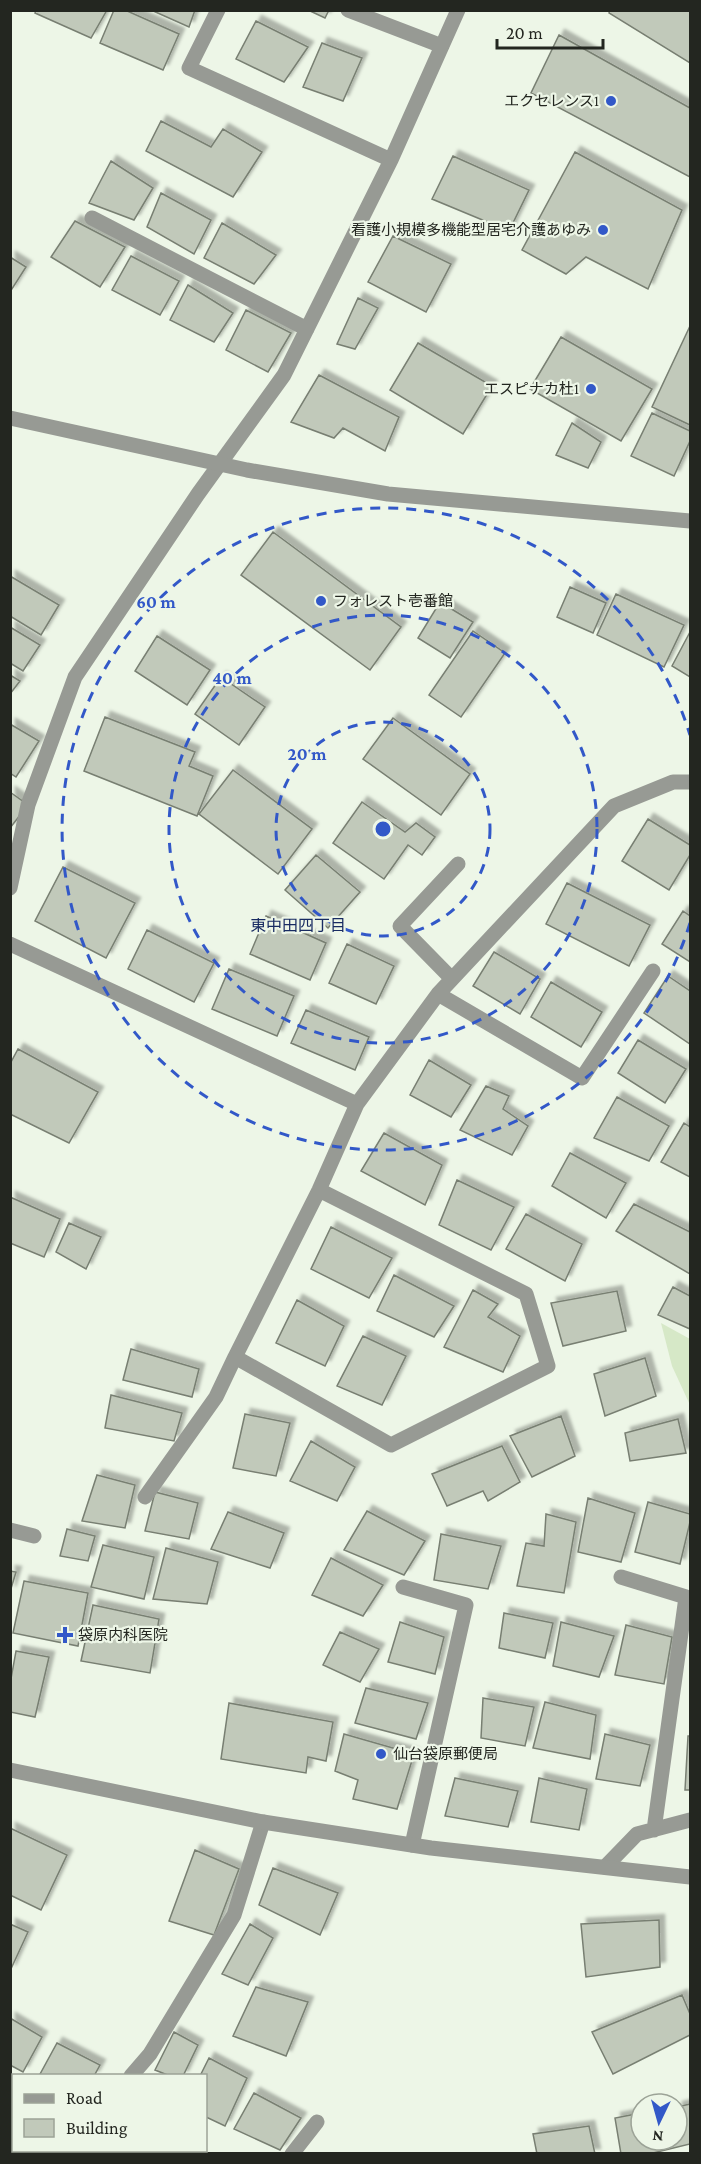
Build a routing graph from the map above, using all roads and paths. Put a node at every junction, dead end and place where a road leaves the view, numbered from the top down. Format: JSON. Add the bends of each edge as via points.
{"nodes":[{"id":1,"x":218,"y":10,"type":"edge"},
{"id":2,"x":348,"y":10,"type":"edge"},
{"id":3,"x":458,"y":10,"type":"edge"},
{"id":4,"x":442,"y":46,"type":"junction"},
{"id":5,"x":391,"y":160,"type":"junction"},
{"id":6,"x":92,"y":218,"type":"dead end"},
{"id":7,"x":307,"y":329,"type":"junction"},
{"id":8,"x":10,"y":418,"type":"edge"},
{"id":9,"x":219,"y":464,"type":"junction"},
{"id":10,"x":690,"y":521,"type":"edge"},
{"id":11,"x":690,"y":782,"type":"edge"},
{"id":12,"x":458,"y":864,"type":"dead end"},
{"id":13,"x":13,"y":869,"type":"edge"},
{"id":14,"x":10,"y":888,"type":"edge"},
{"id":15,"x":10,"y":944,"type":"edge"},
{"id":16,"x":653,"y":971,"type":"dead end"},
{"id":17,"x":452,"y":979,"type":"junction"},
{"id":18,"x":438,"y":994,"type":"junction"},
{"id":19,"x":357,"y":1104,"type":"junction"},
{"id":20,"x":319,"y":1190,"type":"junction"},
{"id":21,"x":235,"y":1357,"type":"junction"},
{"id":22,"x":145,"y":1497,"type":"dead end"},
{"id":23,"x":10,"y":1530,"type":"edge"},
{"id":24,"x":34,"y":1536,"type":"dead end"},
{"id":25,"x":621,"y":1577,"type":"dead end"},
{"id":26,"x":403,"y":1587,"type":"dead end"},
{"id":27,"x":10,"y":1770,"type":"edge"},
{"id":28,"x":690,"y":1820,"type":"edge"},
{"id":29,"x":263,"y":1822,"type":"junction"},
{"id":30,"x":654,"y":1830,"type":"junction"},
{"id":31,"x":412,"y":1845,"type":"junction"},
{"id":32,"x":605,"y":1867,"type":"junction"},
{"id":33,"x":690,"y":1877,"type":"edge"},
{"id":34,"x":133,"y":2074,"type":"edge"},
{"id":35,"x":317,"y":2122,"type":"dead end"},
{"id":36,"x":292,"y":2154,"type":"edge"}],
"edges":[{"from":1,"to":5,"type":"street","via":[[189,68]]},
{"from":2,"to":4,"type":"street"},
{"from":3,"to":4,"type":"street"},
{"from":4,"to":5,"type":"street"},
{"from":5,"to":7,"type":"street"},
{"from":6,"to":7,"type":"street"},
{"from":7,"to":9,"type":"street","via":[[284,375]]},
{"from":8,"to":9,"type":"street"},
{"from":9,"to":10,"type":"street","via":[[388,494]]},
{"from":9,"to":13,"type":"street","via":[[75,676],[27,804]]},
{"from":11,"to":17,"type":"street","via":[[673,782],[614,806]]},
{"from":12,"to":17,"type":"street","via":[[400,926]]},
{"from":13,"to":14,"type":"street"},
{"from":15,"to":19,"type":"street"},
{"from":16,"to":18,"type":"street","via":[[582,1078]]},
{"from":17,"to":18,"type":"street"},
{"from":18,"to":19,"type":"street"},
{"from":19,"to":20,"type":"street"},
{"from":20,"to":21,"type":"street"},
{"from":20,"to":21,"type":"street","via":[[526,1293],[548,1366],[391,1445]]},
{"from":21,"to":22,"type":"street","via":[[216,1397]]},
{"from":23,"to":24,"type":"street"},
{"from":25,"to":30,"type":"street","via":[[687,1597]]},
{"from":26,"to":31,"type":"street","via":[[466,1605]]},
{"from":27,"to":29,"type":"street"},
{"from":28,"to":30,"type":"street"},
{"from":29,"to":31,"type":"street"},
{"from":29,"to":34,"type":"street","via":[[234,1915],[150,2054]]},
{"from":30,"to":32,"type":"street","via":[[637,1834]]},
{"from":31,"to":32,"type":"street"},
{"from":32,"to":33,"type":"street"},
{"from":35,"to":36,"type":"street"}]}
